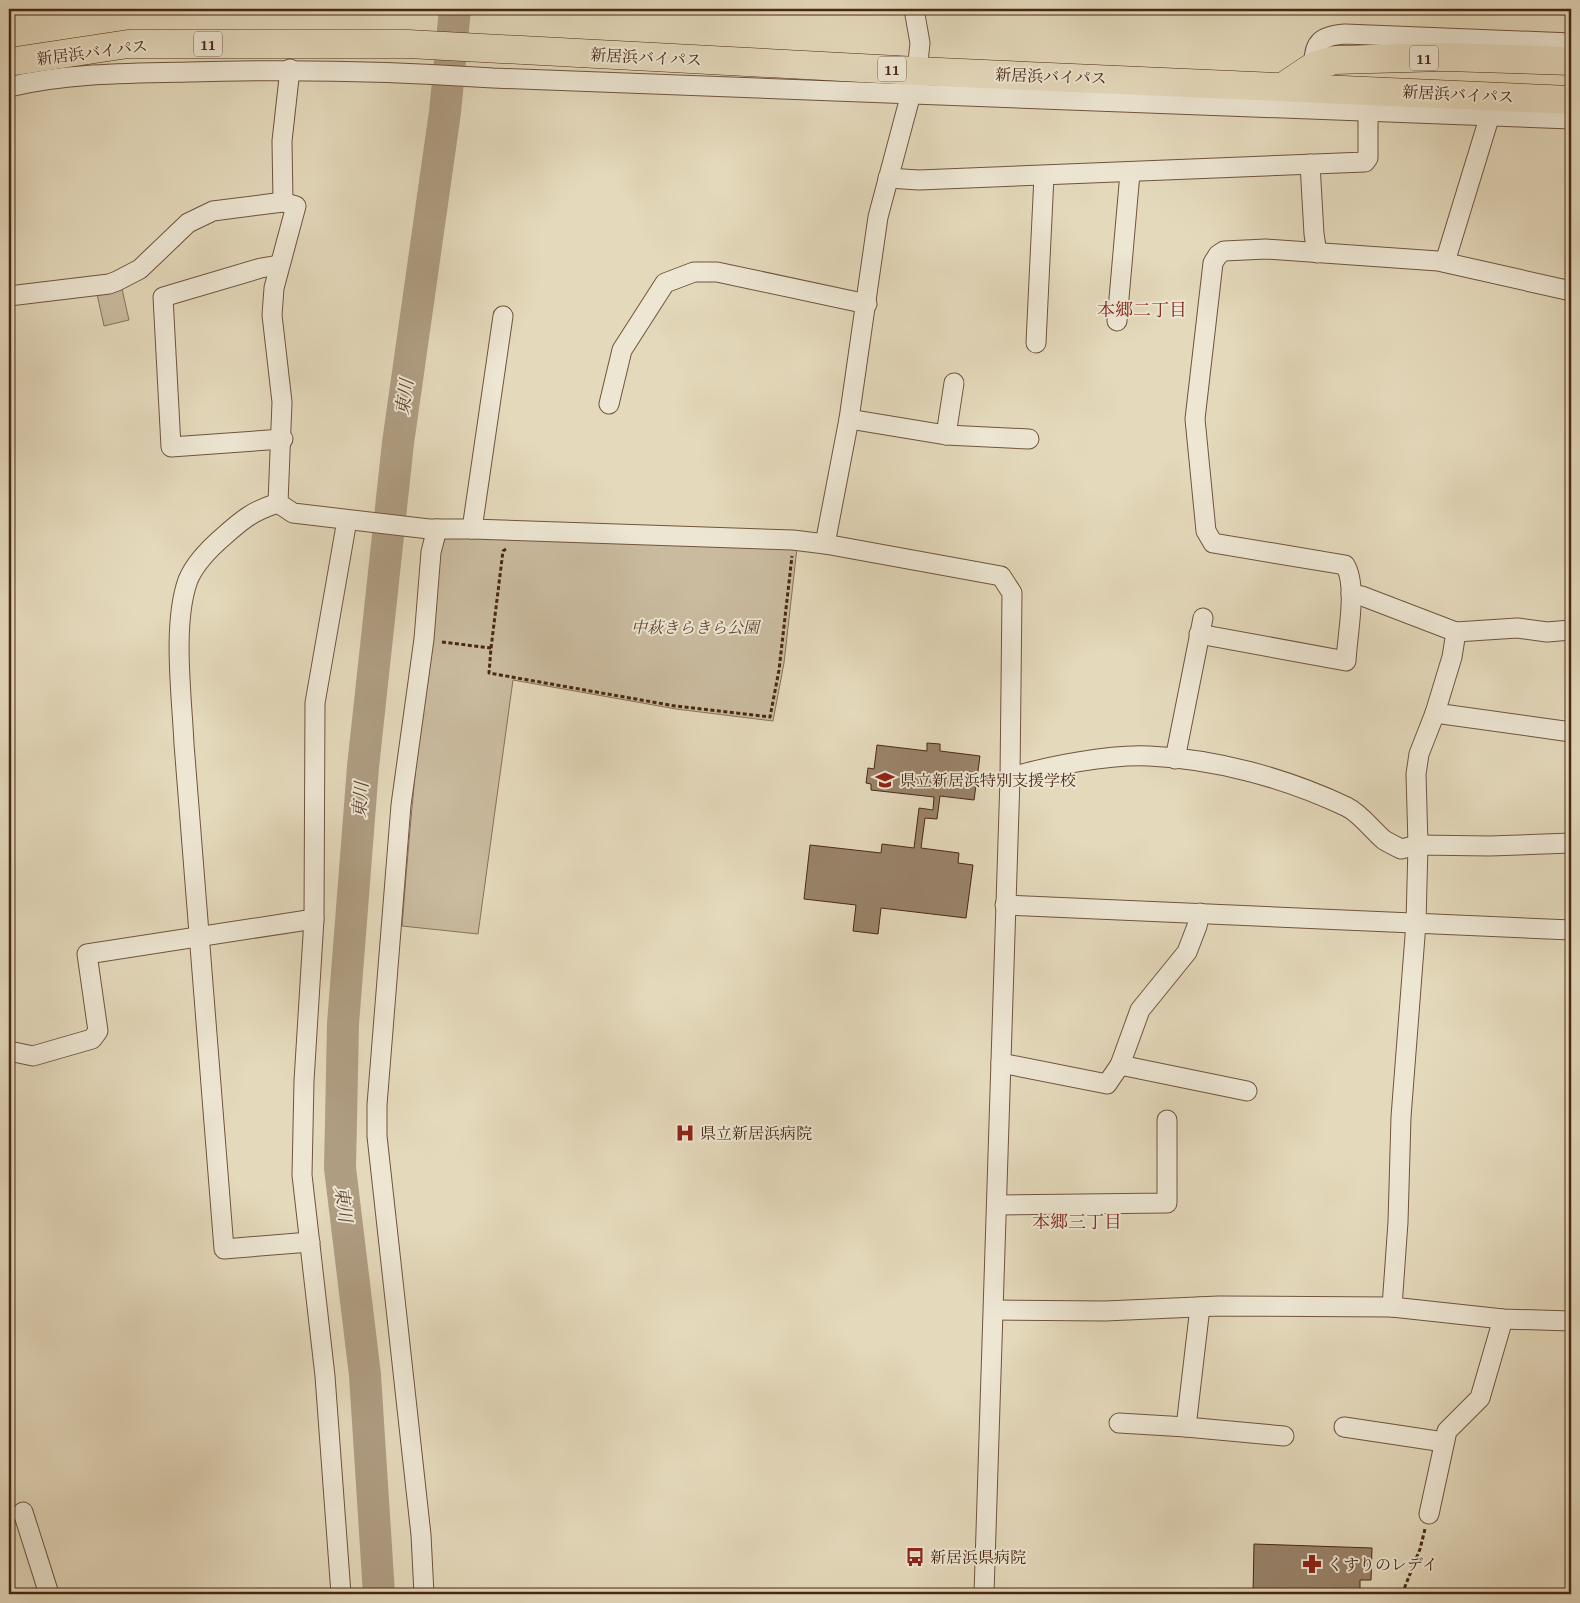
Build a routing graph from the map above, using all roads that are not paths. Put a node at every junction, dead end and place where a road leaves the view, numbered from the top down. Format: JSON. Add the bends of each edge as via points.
{"nodes":[{"id":1,"x":914,"y":9,"type":"edge"},
{"id":2,"x":1571,"y":43,"type":"edge"},
{"id":3,"x":1571,"y":61,"type":"edge"},
{"id":4,"x":9,"y":62,"type":"edge"},
{"id":5,"x":1314,"y":66,"type":"junction"},
{"id":6,"x":290,"y":69,"type":"junction"},
{"id":7,"x":914,"y":82,"type":"junction"},
{"id":8,"x":1284,"y":86,"type":"junction"},
{"id":9,"x":9,"y":87,"type":"edge"},
{"id":10,"x":1571,"y":100,"type":"edge"},
{"id":11,"x":1368,"y":112,"type":"junction"},
{"id":12,"x":1490,"y":115,"type":"junction"},
{"id":13,"x":1571,"y":119,"type":"edge"},
{"id":14,"x":1310,"y":164,"type":"junction"},
{"id":15,"x":1130,"y":172,"type":"junction"},
{"id":16,"x":1044,"y":176,"type":"junction"},
{"id":17,"x":888,"y":178,"type":"junction"},
{"id":18,"x":283,"y":202,"type":"junction"},
{"id":19,"x":1318,"y":253,"type":"junction"},
{"id":20,"x":1445,"y":262,"type":"junction"},
{"id":21,"x":279,"y":265,"type":"junction"},
{"id":22,"x":1571,"y":291,"type":"edge"},
{"id":23,"x":9,"y":296,"type":"edge"},
{"id":24,"x":867,"y":304,"type":"junction"},
{"id":25,"x":503,"y":316,"type":"dead end"},
{"id":26,"x":1117,"y":321,"type":"dead end"},
{"id":27,"x":1036,"y":344,"type":"dead end"},
{"id":28,"x":954,"y":383,"type":"dead end"},
{"id":29,"x":609,"y":404,"type":"dead end"},
{"id":30,"x":848,"y":419,"type":"junction"},
{"id":31,"x":946,"y":435,"type":"junction"},
{"id":32,"x":282,"y":439,"type":"junction"},
{"id":33,"x":1029,"y":439,"type":"dead end"},
{"id":34,"x":278,"y":503,"type":"junction"},
{"id":35,"x":353,"y":521,"type":"junction"},
{"id":36,"x":433,"y":529,"type":"junction"},
{"id":37,"x":472,"y":529,"type":"junction"},
{"id":38,"x":825,"y":544,"type":"junction"},
{"id":39,"x":1351,"y":594,"type":"junction"},
{"id":40,"x":1571,"y":630,"type":"edge"},
{"id":41,"x":1456,"y":632,"type":"junction"},
{"id":42,"x":1435,"y":713,"type":"junction"},
{"id":43,"x":1571,"y":732,"type":"edge"},
{"id":44,"x":1175,"y":759,"type":"junction"},
{"id":45,"x":1010,"y":778,"type":"junction"},
{"id":46,"x":1571,"y":843,"type":"edge"},
{"id":47,"x":1418,"y":845,"type":"junction"},
{"id":48,"x":1005,"y":905,"type":"junction"},
{"id":49,"x":1200,"y":914,"type":"junction"},
{"id":50,"x":314,"y":919,"type":"junction"},
{"id":51,"x":1416,"y":923,"type":"junction"},
{"id":52,"x":1571,"y":930,"type":"edge"},
{"id":53,"x":200,"y":937,"type":"junction"},
{"id":54,"x":9,"y":1051,"type":"edge"},
{"id":55,"x":1000,"y":1063,"type":"junction"},
{"id":56,"x":1120,"y":1065,"type":"junction"},
{"id":57,"x":1246,"y":1090,"type":"dead end"},
{"id":58,"x":1167,"y":1120,"type":"dead end"},
{"id":59,"x":997,"y":1205,"type":"junction"},
{"id":60,"x":310,"y":1242,"type":"junction"},
{"id":61,"x":1200,"y":1307,"type":"junction"},
{"id":62,"x":1392,"y":1307,"type":"junction"},
{"id":63,"x":994,"y":1310,"type":"junction"},
{"id":64,"x":1503,"y":1318,"type":"junction"},
{"id":65,"x":1571,"y":1322,"type":"edge"},
{"id":66,"x":1119,"y":1423,"type":"dead end"},
{"id":67,"x":1186,"y":1427,"type":"junction"},
{"id":68,"x":1344,"y":1427,"type":"dead end"},
{"id":69,"x":1284,"y":1436,"type":"dead end"},
{"id":70,"x":1444,"y":1442,"type":"junction"},
{"id":71,"x":23,"y":1512,"type":"dead end"},
{"id":72,"x":1429,"y":1514,"type":"road end"},
{"id":73,"x":49,"y":1594,"type":"edge"},
{"id":74,"x":341,"y":1594,"type":"edge"},
{"id":75,"x":424,"y":1594,"type":"edge"},
{"id":76,"x":984,"y":1594,"type":"edge"}],
"edges":[{"from":1,"to":7,"type":"street","via":[[920,43]]},
{"from":2,"to":5,"type":"street","via":[[1345,34],[1320,40],[1313,51]]},
{"from":3,"to":5,"type":"highway","name":"新居浜バイパス","number":"11","via":[[1445,57],[1334,60]]},
{"from":4,"to":7,"type":"highway","name":"新居浜バイパス","number":"11","via":[[128,44],[408,44]]},
{"from":5,"to":8,"type":"highway","name":"新居浜バイパス","number":"11"},
{"from":6,"to":7,"type":"street","via":[[493,78]]},
{"from":6,"to":9,"type":"street","via":[[117,73],[27,82]]},
{"from":6,"to":18,"type":"street","via":[[282,140]]},
{"from":7,"to":8,"type":"highway","name":"新居浜バイパス","number":"11"},
{"from":7,"to":11,"type":"street"},
{"from":7,"to":17,"type":"street"},
{"from":8,"to":10,"type":"highway","name":"新居浜バイパス","number":"11"},
{"from":11,"to":12,"type":"street"},
{"from":11,"to":14,"type":"street","via":[[1368,158],[1365,162]]},
{"from":12,"to":13,"type":"street"},
{"from":12,"to":20,"type":"street"},
{"from":14,"to":15,"type":"street"},
{"from":14,"to":19,"type":"street"},
{"from":15,"to":16,"type":"street"},
{"from":15,"to":26,"type":"street"},
{"from":16,"to":17,"type":"street"},
{"from":16,"to":27,"type":"street"},
{"from":17,"to":24,"type":"street","via":[[878,217]]},
{"from":18,"to":21,"type":"street","via":[[296,206]]},
{"from":18,"to":23,"type":"street","via":[[213,211],[199,217],[188,223],[140,269],[109,284]]},
{"from":19,"to":20,"type":"street"},
{"from":19,"to":39,"type":"street","via":[[1266,249],[1224,251],[1218,255],[1213,263],[1195,419],[1196,436],[1206,531],[1213,543],[1345,565],[1350,574]]},
{"from":20,"to":22,"type":"street"},
{"from":21,"to":32,"type":"street","via":[[272,315],[282,402]]},
{"from":21,"to":32,"type":"street","via":[[163,297],[171,448]]},
{"from":24,"to":29,"type":"street","via":[[717,272],[694,272],[665,283],[622,350]]},
{"from":24,"to":30,"type":"street"},
{"from":25,"to":37,"type":"street"},
{"from":28,"to":31,"type":"street"},
{"from":30,"to":31,"type":"street"},
{"from":30,"to":38,"type":"street"},
{"from":31,"to":33,"type":"street"},
{"from":32,"to":34,"type":"street"},
{"from":34,"to":35,"type":"street","via":[[293,513]]},
{"from":34,"to":53,"type":"street","via":[[245,516],[199,561],[188,580],[181,615],[184,744]]},
{"from":35,"to":36,"type":"street"},
{"from":35,"to":50,"type":"street","via":[[315,703]]},
{"from":36,"to":37,"type":"street"},
{"from":36,"to":75,"type":"street","via":[[424,640],[401,805],[377,1105],[377,1136],[421,1535]]},
{"from":37,"to":38,"type":"street","via":[[794,540]]},
{"from":38,"to":45,"type":"street","via":[[1001,576],[1012,593]]},
{"from":39,"to":41,"type":"street"},
{"from":39,"to":44,"type":"street","via":[[1346,661],[1201,626]]},
{"from":40,"to":41,"type":"street","via":[[1547,632],[1517,628]]},
{"from":41,"to":42,"type":"street"},
{"from":42,"to":43,"type":"street"},
{"from":42,"to":47,"type":"street","via":[[1419,754],[1416,774]]},
{"from":44,"to":45,"type":"street","via":[[1118,757]]},
{"from":44,"to":47,"type":"street","via":[[1242,769],[1292,786],[1349,808],[1385,840],[1401,849]]},
{"from":45,"to":48,"type":"street"},
{"from":46,"to":47,"type":"street"},
{"from":47,"to":51,"type":"street"},
{"from":48,"to":49,"type":"street"},
{"from":48,"to":55,"type":"street"},
{"from":49,"to":51,"type":"street"},
{"from":49,"to":56,"type":"street","via":[[1187,952],[1140,1010]]},
{"from":50,"to":53,"type":"street"},
{"from":50,"to":60,"type":"street","via":[[302,1174]]},
{"from":51,"to":52,"type":"street"},
{"from":51,"to":62,"type":"street","via":[[1401,1117]]},
{"from":53,"to":54,"type":"street","via":[[87,954],[98,1031],[92,1039],[32,1056]]},
{"from":53,"to":60,"type":"street","via":[[224,1249]]},
{"from":55,"to":56,"type":"street","via":[[1107,1084]]},
{"from":55,"to":59,"type":"street"},
{"from":56,"to":57,"type":"street"},
{"from":58,"to":59,"type":"street","via":[[1167,1202]]},
{"from":59,"to":63,"type":"street"},
{"from":60,"to":74,"type":"street","via":[[325,1376]]},
{"from":61,"to":62,"type":"street"},
{"from":61,"to":63,"type":"street","via":[[1105,1311]]},
{"from":61,"to":67,"type":"street"},
{"from":62,"to":64,"type":"street"},
{"from":63,"to":76,"type":"street"},
{"from":64,"to":65,"type":"street"},
{"from":64,"to":70,"type":"street","via":[[1480,1398],[1447,1432]]},
{"from":66,"to":67,"type":"street"},
{"from":67,"to":69,"type":"street"},
{"from":68,"to":70,"type":"street"},
{"from":70,"to":72,"type":"street"},
{"from":71,"to":73,"type":"street"}]}
